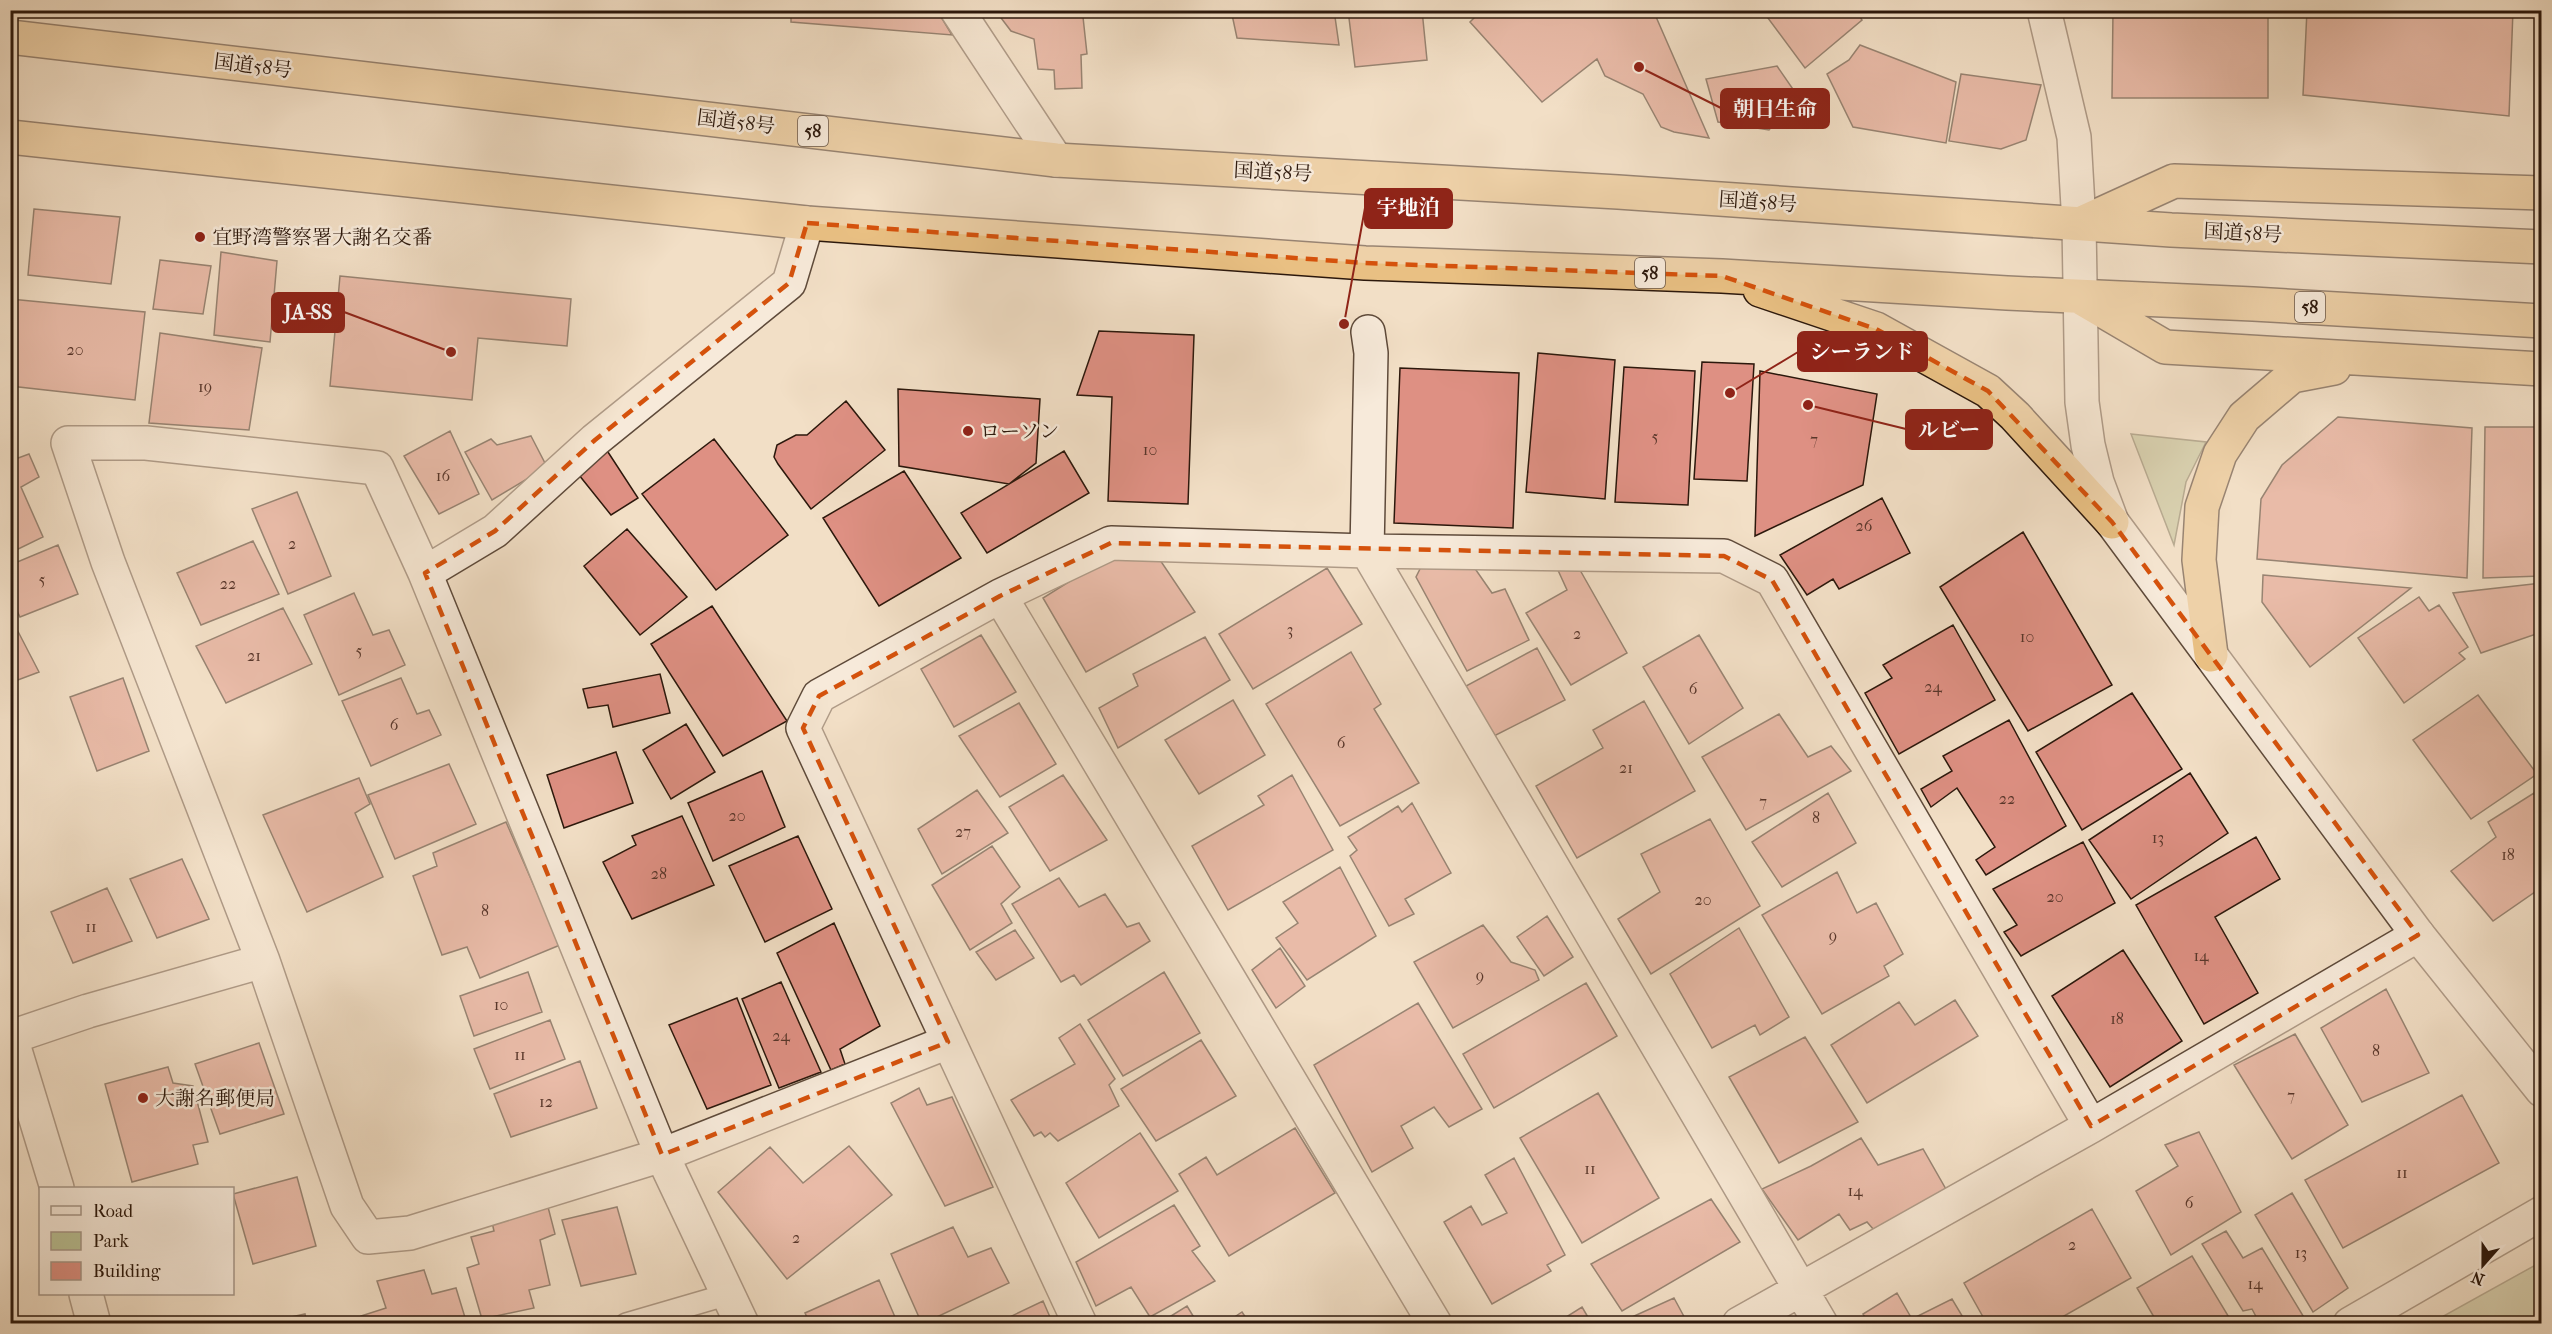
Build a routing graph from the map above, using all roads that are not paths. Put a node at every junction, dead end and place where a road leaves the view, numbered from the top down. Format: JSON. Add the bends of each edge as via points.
{"nodes":[{"id":1,"x":957,"y":10,"type":"edge"},
{"id":2,"x":2044,"y":10,"type":"edge"},
{"id":3,"x":10,"y":37,"type":"edge"},
{"id":4,"x":10,"y":136,"type":"edge"},
{"id":5,"x":1056,"y":160,"type":"junction"},
{"id":6,"x":2541,"y":193,"type":"edge"},
{"id":7,"x":807,"y":223,"type":"junction"},
{"id":8,"x":2079,"y":224,"type":"junction"},
{"id":9,"x":2541,"y":247,"type":"edge"},
{"id":10,"x":1722,"y":276,"type":"junction"},
{"id":11,"x":2079,"y":296,"type":"junction"},
{"id":12,"x":2541,"y":321,"type":"edge"},
{"id":13,"x":1368,"y":332,"type":"dead end"},
{"id":14,"x":2383,"y":359,"type":"junction"},
{"id":15,"x":2541,"y":369,"type":"edge"},
{"id":16,"x":2112,"y":522,"type":"junction"},
{"id":17,"x":1367,"y":551,"type":"junction"},
{"id":18,"x":425,"y":573,"type":"junction"},
{"id":19,"x":1000,"y":596,"type":"junction"},
{"id":20,"x":2211,"y":655,"type":"junction"},
{"id":21,"x":2418,"y":935,"type":"junction"},
{"id":22,"x":263,"y":961,"type":"junction"},
{"id":23,"x":11,"y":1036,"type":"edge"},
{"id":24,"x":948,"y":1042,"type":"junction"},
{"id":25,"x":2541,"y":1090,"type":"edge"},
{"id":26,"x":2091,"y":1126,"type":"junction"},
{"id":27,"x":662,"y":1155,"type":"junction"},
{"id":28,"x":57,"y":1187,"type":"edge"},
{"id":29,"x":2541,"y":1213,"type":"edge"},
{"id":30,"x":1800,"y":1288,"type":"junction"},
{"id":31,"x":729,"y":1294,"type":"junction"},
{"id":32,"x":87,"y":1295,"type":"edge"},
{"id":33,"x":94,"y":1323,"type":"edge"},
{"id":34,"x":626,"y":1323,"type":"edge"},
{"id":35,"x":742,"y":1323,"type":"edge"},
{"id":36,"x":1080,"y":1323,"type":"edge"},
{"id":37,"x":1435,"y":1323,"type":"edge"},
{"id":38,"x":1739,"y":1323,"type":"edge"},
{"id":39,"x":1821,"y":1323,"type":"edge"},
{"id":40,"x":2350,"y":1323,"type":"edge"}],
"edges":[{"from":1,"to":5,"type":"street"},
{"from":2,"to":8,"type":"street","via":[[2074,137]]},
{"from":3,"to":5,"type":"highway","name":"国道58号","number":"58"},
{"from":4,"to":7,"type":"highway","number":"58"},
{"from":5,"to":8,"type":"highway","name":"国道58号","number":"58","via":[[1618,192]]},
{"from":6,"to":8,"type":"highway","via":[[2174,182]]},
{"from":7,"to":10,"type":"highway","number":"58","via":[[1365,263]]},
{"from":7,"to":18,"type":"street","via":[[789,283],[595,440],[495,531]]},
{"from":8,"to":9,"type":"highway","name":"国道58号","number":"58"},
{"from":8,"to":11,"type":"street"},
{"from":10,"to":11,"type":"highway","number":"58"},
{"from":10,"to":16,"type":"highway","via":[[1876,329],[1988,391]]},
{"from":11,"to":12,"type":"highway","number":"58"},
{"from":11,"to":14,"type":"highway","via":[[2165,347]]},
{"from":11,"to":16,"type":"street","via":[[2082,402],[2088,445]]},
{"from":13,"to":17,"type":"street","via":[[1371,353]]},
{"from":14,"to":15,"type":"highway"},
{"from":14,"to":20,"type":"highway","via":[[2292,376],[2244,417],[2220,454],[2202,507],[2199,560]]},
{"from":16,"to":20,"type":"street"},
{"from":17,"to":19,"type":"street","via":[[1111,543]]},
{"from":17,"to":26,"type":"street","via":[[1724,556],[1772,580]]},
{"from":17,"to":30,"type":"street"},
{"from":18,"to":22,"type":"street","via":[[377,468],[146,443],[68,443],[108,562]]},
{"from":18,"to":27,"type":"street"},
{"from":19,"to":24,"type":"street","via":[[819,696],[803,728]]},
{"from":19,"to":37,"type":"street"},
{"from":20,"to":21,"type":"street"},
{"from":21,"to":25,"type":"street"},
{"from":21,"to":26,"type":"street"},
{"from":22,"to":23,"type":"street"},
{"from":22,"to":27,"type":"street","via":[[347,1206],[368,1237],[410,1233]]},
{"from":23,"to":28,"type":"street"},
{"from":24,"to":27,"type":"street"},
{"from":24,"to":36,"type":"street"},
{"from":26,"to":30,"type":"street"},
{"from":27,"to":31,"type":"street"},
{"from":29,"to":40,"type":"street"},
{"from":30,"to":38,"type":"street"},
{"from":30,"to":39,"type":"street"},
{"from":31,"to":34,"type":"lane"},
{"from":31,"to":35,"type":"street"},
{"from":32,"to":33,"type":"street"}]}
